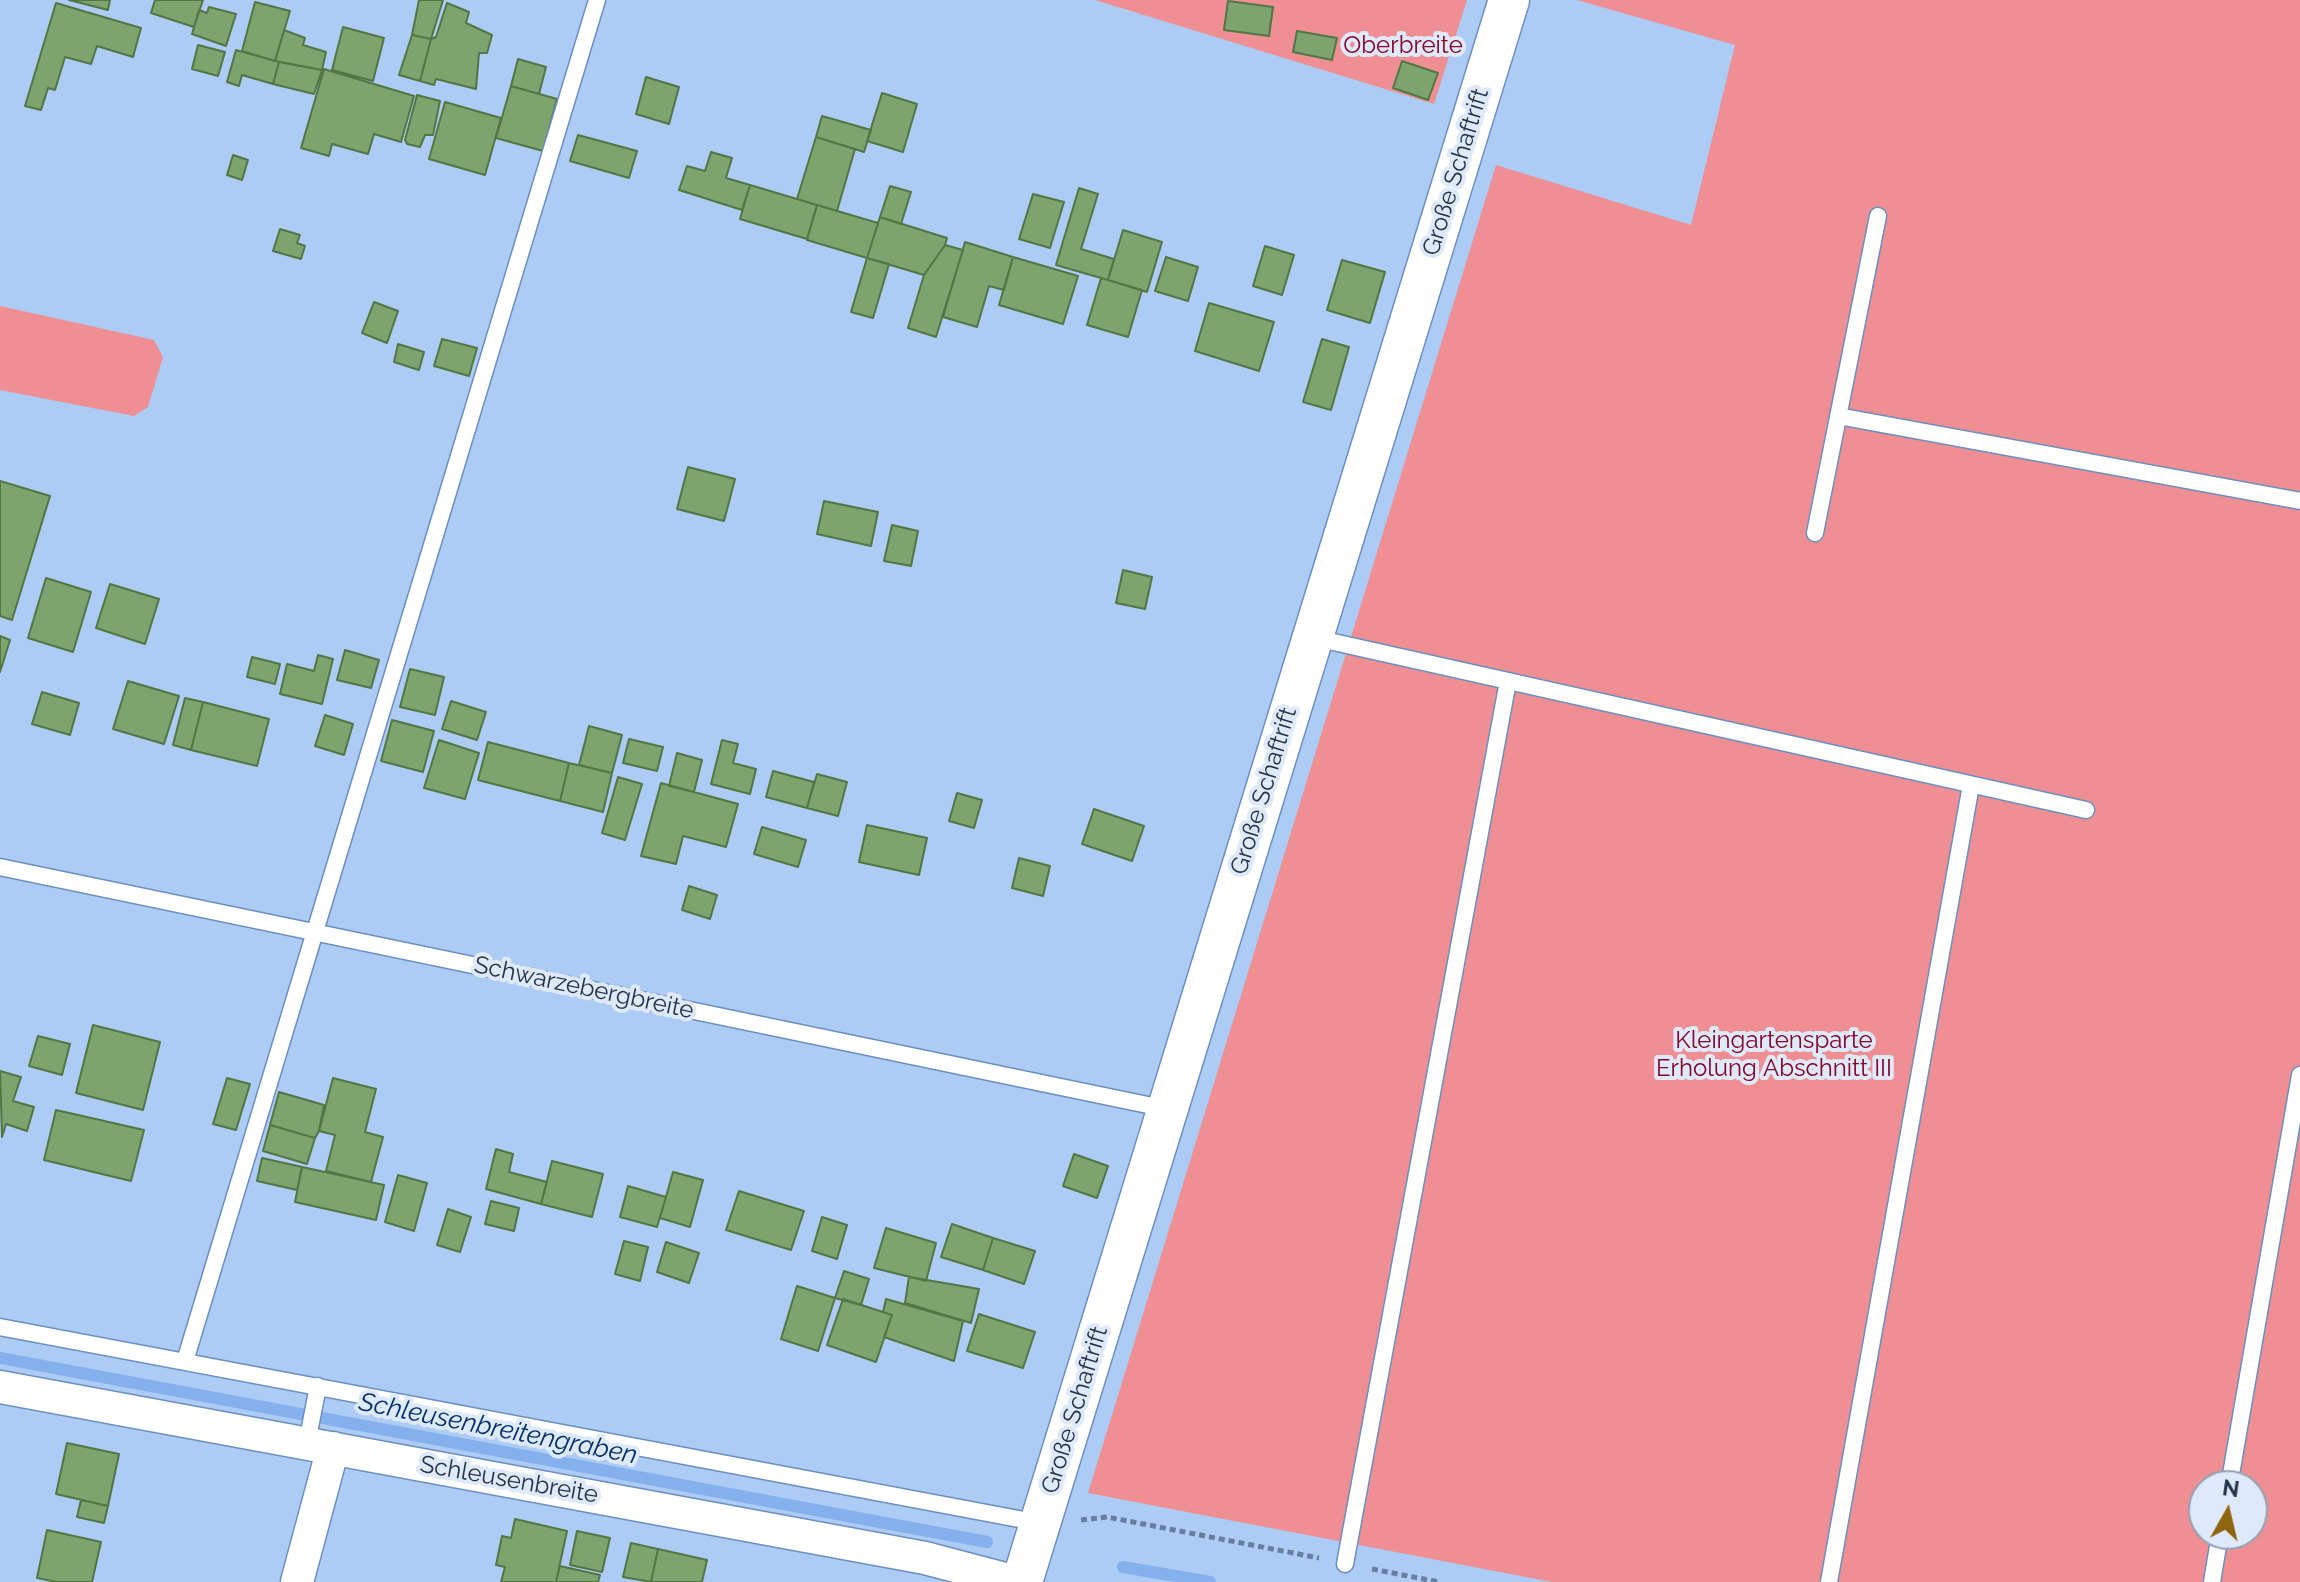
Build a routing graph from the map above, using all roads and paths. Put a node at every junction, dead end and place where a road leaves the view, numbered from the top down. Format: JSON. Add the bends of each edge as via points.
{"nodes":[{"id":1,"x":597,"y":0,"type":"edge"},
{"id":2,"x":1509,"y":0,"type":"edge"},
{"id":3,"x":1878,"y":216,"type":"dead end"},
{"id":4,"x":1838,"y":416,"type":"junction"},
{"id":5,"x":2300,"y":501,"type":"edge"},
{"id":6,"x":1815,"y":533,"type":"dead end"},
{"id":7,"x":1311,"y":637,"type":"junction"},
{"id":8,"x":1508,"y":681,"type":"junction"},
{"id":9,"x":1971,"y":785,"type":"junction"},
{"id":10,"x":2086,"y":810,"type":"dead end"},
{"id":11,"x":0,"y":867,"type":"edge"},
{"id":12,"x":316,"y":932,"type":"junction"},
{"id":13,"x":2300,"y":1075,"type":"edge"},
{"id":14,"x":1167,"y":1109,"type":"junction"},
{"id":15,"x":0,"y":1327,"type":"edge"},
{"id":16,"x":185,"y":1361,"type":"junction"},
{"id":17,"x":318,"y":1386,"type":"junction"},
{"id":18,"x":0,"y":1387,"type":"edge"},
{"id":19,"x":320,"y":1445,"type":"junction"},
{"id":20,"x":2232,"y":1470,"type":"edge"},
{"id":21,"x":1040,"y":1523,"type":"junction"},
{"id":22,"x":2217,"y":1550,"type":"edge"},
{"id":23,"x":1345,"y":1564,"type":"junction"},
{"id":24,"x":947,"y":1573,"type":"edge"},
{"id":25,"x":297,"y":1582,"type":"edge"},
{"id":26,"x":1019,"y":1582,"type":"edge"},
{"id":27,"x":1439,"y":1582,"type":"edge"},
{"id":28,"x":1829,"y":1582,"type":"edge"},
{"id":29,"x":2212,"y":1582,"type":"edge"}],
"edges":[{"from":1,"to":12,"type":"lane"},
{"from":2,"to":7,"type":"street","name":"Große Schaftrift"},
{"from":3,"to":4,"type":"lane"},
{"from":4,"to":5,"type":"lane"},
{"from":4,"to":6,"type":"lane"},
{"from":7,"to":8,"type":"lane"},
{"from":7,"to":14,"type":"street","name":"Große Schaftrift"},
{"from":8,"to":9,"type":"lane"},
{"from":8,"to":23,"type":"lane"},
{"from":9,"to":10,"type":"lane"},
{"from":9,"to":28,"type":"lane"},
{"from":11,"to":12,"type":"lane","name":"Schwarzebergbreite"},
{"from":12,"to":14,"type":"lane","name":"Schwarzebergbreite"},
{"from":12,"to":16,"type":"lane"},
{"from":13,"to":20,"type":"lane"},
{"from":14,"to":21,"type":"street","name":"Große Schaftrift"},
{"from":15,"to":16,"type":"lane"},
{"from":16,"to":17,"type":"lane"},
{"from":17,"to":19,"type":"lane"},
{"from":17,"to":21,"type":"lane"},
{"from":18,"to":19,"type":"street","name":"Schleusenbreite"},
{"from":19,"to":24,"type":"street","name":"Schleusenbreite"},
{"from":19,"to":25,"type":"street"},
{"from":21,"to":23,"type":"path","via":[[1107,1517]]},
{"from":21,"to":26,"type":"street","name":"Große Schaftrift"},
{"from":22,"to":29,"type":"lane"},
{"from":23,"to":27,"type":"path"},
{"from":24,"to":26,"type":"street","name":"Schleusenbreite"}]}
